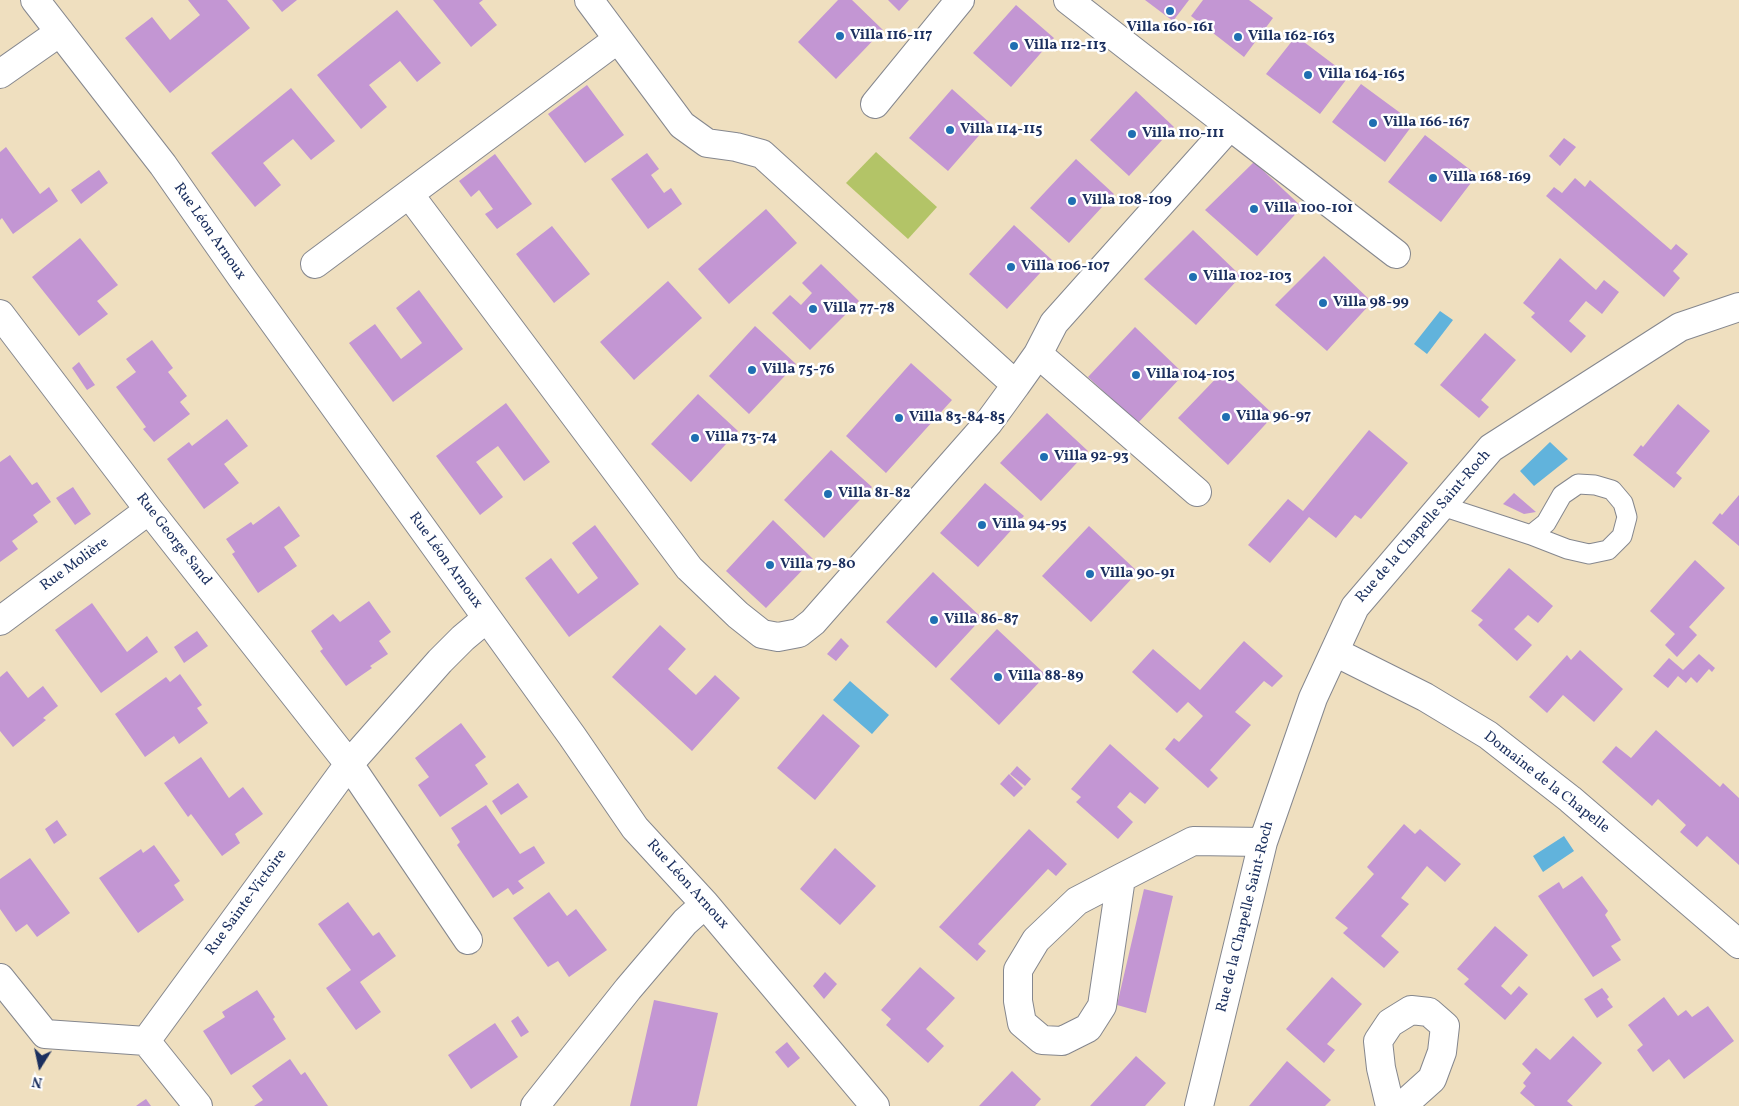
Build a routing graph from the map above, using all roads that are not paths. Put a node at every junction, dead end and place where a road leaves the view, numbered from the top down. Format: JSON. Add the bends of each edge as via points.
{"nodes":[{"id":1,"x":34,"y":0,"type":"edge"},
{"id":2,"x":589,"y":0,"type":"edge"},
{"id":3,"x":960,"y":0,"type":"edge"},
{"id":4,"x":1068,"y":0,"type":"edge"},
{"id":5,"x":60,"y":32,"type":"junction"},
{"id":6,"x":618,"y":39,"type":"junction"},
{"id":7,"x":0,"y":74,"type":"edge"},
{"id":8,"x":875,"y":104,"type":"dead end"},
{"id":9,"x":1230,"y":126,"type":"junction"},
{"id":10,"x":409,"y":194,"type":"junction"},
{"id":11,"x":1396,"y":254,"type":"dead end"},
{"id":12,"x":316,"y":264,"type":"dead end"},
{"id":13,"x":1739,"y":307,"type":"edge"},
{"id":14,"x":0,"y":314,"type":"edge"},
{"id":15,"x":1038,"y":354,"type":"junction"},
{"id":16,"x":1016,"y":385,"type":"junction"},
{"id":17,"x":1197,"y":492,"type":"dead end"},
{"id":18,"x":1442,"y":506,"type":"junction"},
{"id":19,"x":149,"y":510,"type":"junction"},
{"id":20,"x":1531,"y":535,"type":"junction"},
{"id":21,"x":487,"y":618,"type":"junction"},
{"id":22,"x":0,"y":621,"type":"edge"},
{"id":23,"x":1335,"y":652,"type":"junction"},
{"id":24,"x":349,"y":764,"type":"junction"},
{"id":25,"x":1263,"y":842,"type":"junction"},
{"id":26,"x":1121,"y":878,"type":"junction"},
{"id":27,"x":705,"y":904,"type":"junction"},
{"id":28,"x":468,"y":940,"type":"dead end"},
{"id":29,"x":1739,"y":943,"type":"edge"},
{"id":30,"x":0,"y":978,"type":"edge"},
{"id":31,"x":146,"y":1041,"type":"junction"},
{"id":32,"x":198,"y":1106,"type":"edge"},
{"id":33,"x":535,"y":1106,"type":"edge"},
{"id":34,"x":875,"y":1106,"type":"edge"},
{"id":35,"x":1199,"y":1106,"type":"edge"},
{"id":36,"x":1390,"y":1106,"type":"edge"},
{"id":37,"x":1402,"y":1106,"type":"edge"}],
"edges":[{"from":1,"to":5,"type":"street","name":"Rue Léon Arnoux"},
{"from":2,"to":6,"type":"street"},
{"from":3,"to":8,"type":"street"},
{"from":4,"to":9,"type":"street"},
{"from":5,"to":7,"type":"street"},
{"from":5,"to":21,"type":"street","name":"Rue Léon Arnoux","via":[[163,165]]},
{"from":6,"to":10,"type":"street"},
{"from":6,"to":16,"type":"street","via":[[682,125],[707,143],[762,154]]},
{"from":9,"to":11,"type":"street"},
{"from":9,"to":15,"type":"street","via":[[1054,323]]},
{"from":10,"to":12,"type":"street"},
{"from":10,"to":16,"type":"street","via":[[688,568],[762,634],[778,637],[799,633],[812,622],[989,422]]},
{"from":13,"to":18,"type":"street","name":"Rue de la Chapelle Saint-Roch","via":[[1680,327],[1491,448]]},
{"from":14,"to":19,"type":"street","name":"Rue George Sand"},
{"from":15,"to":16,"type":"street"},
{"from":15,"to":17,"type":"street"},
{"from":18,"to":20,"type":"lane"},
{"from":18,"to":23,"type":"street","name":"Rue de la Chapelle Saint-Roch","via":[[1356,607]]},
{"from":19,"to":22,"type":"street","name":"Rue Molière"},
{"from":19,"to":24,"type":"street","name":"Rue George Sand"},
{"from":20,"to":20,"type":"lane","via":[[1589,554],[1608,550],[1622,536],[1627,517],[1623,502],[1612,490],[1578,484],[1562,495],[1546,523]]},
{"from":21,"to":24,"type":"street","name":"Rue Sainte-Victoire","via":[[440,661]]},
{"from":21,"to":27,"type":"street","name":"Rue Léon Arnoux","via":[[635,828]]},
{"from":23,"to":25,"type":"street","name":"Rue de la Chapelle Saint-Roch","via":[[1313,698]]},
{"from":23,"to":29,"type":"street","name":"Domaine de la Chapelle","via":[[1425,697],[1488,735],[1570,799]]},
{"from":24,"to":28,"type":"street","name":"Rue George Sand"},
{"from":24,"to":31,"type":"street","name":"Rue Sainte-Victoire"},
{"from":25,"to":26,"type":"street","via":[[1193,841]]},
{"from":25,"to":35,"type":"street","name":"Rue de la Chapelle Saint-Roch"},
{"from":26,"to":26,"type":"street","via":[[1102,1006],[1088,1028],[1062,1041],[1042,1040],[1022,1023],[1018,970],[1036,940],[1077,901]]},
{"from":27,"to":33,"type":"street","via":[[635,982]]},
{"from":27,"to":34,"type":"street","name":"Rue Léon Arnoux"},
{"from":30,"to":31,"type":"street","via":[[45,1034]]},
{"from":31,"to":32,"type":"street"},
{"from":36,"to":37,"type":"street","via":[[1380,1068],[1378,1041],[1390,1023],[1411,1010],[1429,1012],[1445,1026],[1442,1052],[1432,1079]]}]}
